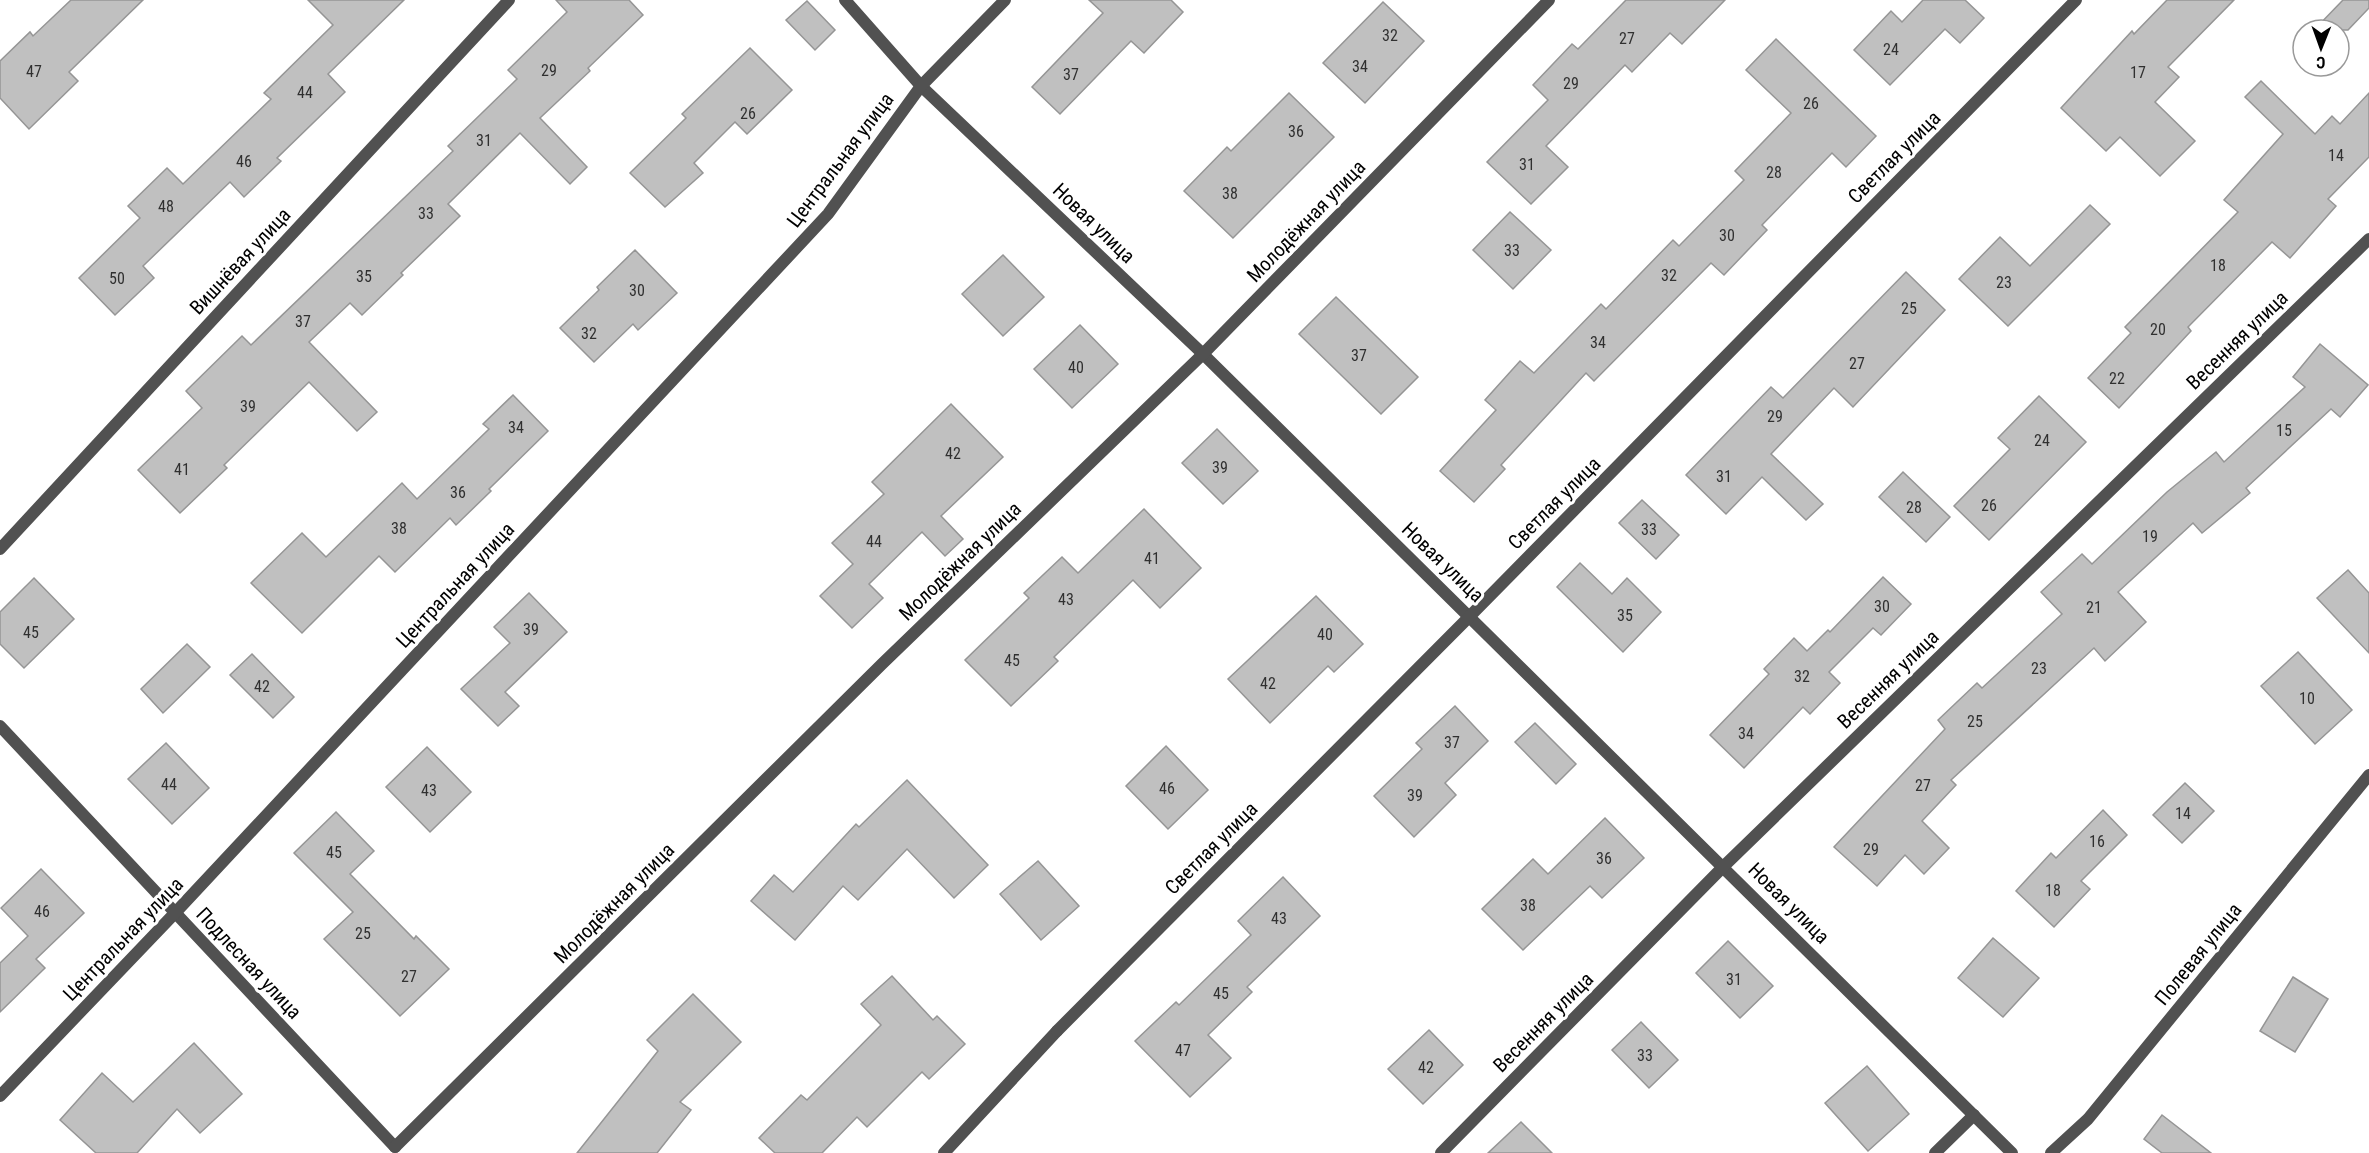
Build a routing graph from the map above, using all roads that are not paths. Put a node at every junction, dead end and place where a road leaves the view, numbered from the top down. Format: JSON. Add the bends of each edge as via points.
{"nodes":[{"id":1,"x":509,"y":0,"type":"edge"},
{"id":2,"x":845,"y":0,"type":"edge"},
{"id":3,"x":1005,"y":0,"type":"edge"},
{"id":4,"x":1549,"y":0,"type":"edge"},
{"id":5,"x":2076,"y":0,"type":"edge"},
{"id":6,"x":921,"y":86,"type":"junction"},
{"id":7,"x":2369,"y":239,"type":"edge"},
{"id":8,"x":1203,"y":354,"type":"junction"},
{"id":9,"x":0,"y":549,"type":"edge"},
{"id":10,"x":1470,"y":616,"type":"junction"},
{"id":11,"x":0,"y":726,"type":"edge"},
{"id":12,"x":2369,"y":775,"type":"edge"},
{"id":13,"x":1724,"y":866,"type":"junction"},
{"id":14,"x":175,"y":913,"type":"junction"},
{"id":15,"x":0,"y":1096,"type":"edge"},
{"id":16,"x":1974,"y":1115,"type":"junction"},
{"id":17,"x":395,"y":1150,"type":"edge"},
{"id":18,"x":944,"y":1153,"type":"edge"},
{"id":19,"x":1440,"y":1153,"type":"edge"},
{"id":20,"x":1935,"y":1153,"type":"edge"},
{"id":21,"x":2012,"y":1153,"type":"edge"},
{"id":22,"x":2051,"y":1153,"type":"edge"}],
"edges":[{"from":1,"to":9,"type":"street","name":"Вишнёвая улица"},
{"from":2,"to":6,"type":"street","name":"Новая улица"},
{"from":3,"to":6,"type":"street","name":"Центральная улица"},
{"from":4,"to":8,"type":"street","name":"Молодёжная улица"},
{"from":5,"to":10,"type":"street","name":"Светлая улица"},
{"from":6,"to":8,"type":"street","name":"Новая улица"},
{"from":6,"to":14,"type":"street","name":"Центральная улица","via":[[828,214]]},
{"from":7,"to":13,"type":"street","name":"Весенняя улица"},
{"from":8,"to":10,"type":"street","name":"Новая улица"},
{"from":8,"to":17,"type":"street","name":"Молодёжная улица","via":[[882,664]]},
{"from":10,"to":13,"type":"street","name":"Новая улица"},
{"from":10,"to":18,"type":"street","name":"Светлая улица","via":[[1057,1031]]},
{"from":11,"to":14,"type":"street","name":"Подлесная улица"},
{"from":12,"to":22,"type":"street","name":"Полевая улица","via":[[2088,1119]]},
{"from":13,"to":16,"type":"street","name":"Новая улица"},
{"from":13,"to":19,"type":"street","name":"Весенняя улица"},
{"from":14,"to":15,"type":"street","name":"Центральная улица"},
{"from":14,"to":17,"type":"street","name":"Подлесная улица"},
{"from":16,"to":20,"type":"street"},
{"from":16,"to":21,"type":"street","name":"Новая улица"}]}
